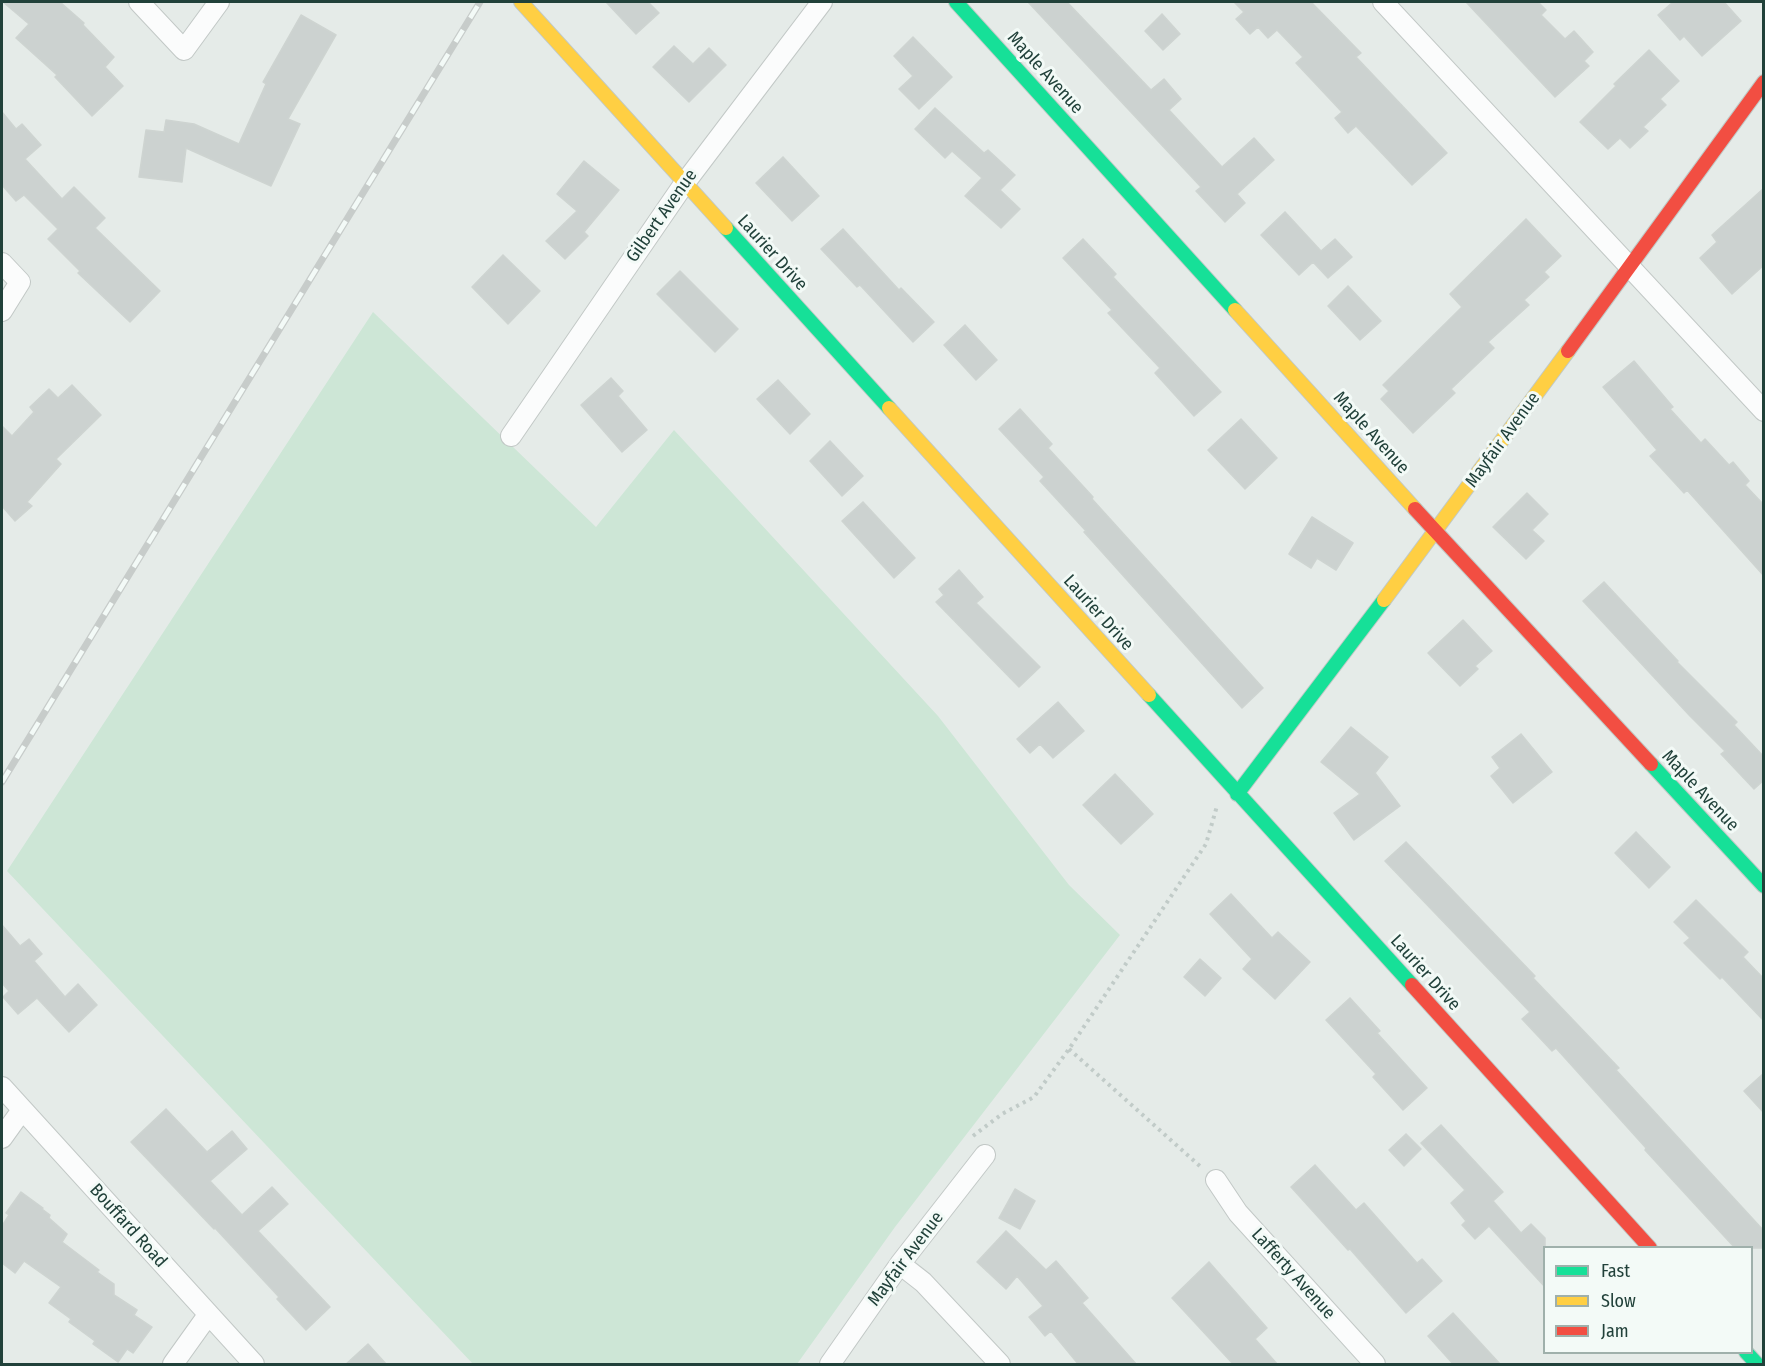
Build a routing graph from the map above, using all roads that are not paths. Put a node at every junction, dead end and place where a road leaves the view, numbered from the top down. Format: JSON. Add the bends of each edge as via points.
{"nodes":[{"id":1,"x":139,"y":2,"type":"edge"},
{"id":2,"x":219,"y":2,"type":"edge"},
{"id":3,"x":521,"y":2,"type":"edge"},
{"id":4,"x":822,"y":2,"type":"edge"},
{"id":5,"x":956,"y":2,"type":"edge"},
{"id":6,"x":1383,"y":2,"type":"edge"},
{"id":7,"x":1764,"y":82,"type":"edge"},
{"id":8,"x":684,"y":184,"type":"junction"},
{"id":9,"x":2,"y":262,"type":"edge"},
{"id":10,"x":1629,"y":268,"type":"junction"},
{"id":11,"x":2,"y":311,"type":"edge"},
{"id":12,"x":1764,"y":411,"type":"edge"},
{"id":13,"x":511,"y":436,"type":"dead end"},
{"id":14,"x":1436,"y":532,"type":"junction"},
{"id":15,"x":1237,"y":794,"type":"junction"},
{"id":16,"x":1764,"y":886,"type":"edge"},
{"id":17,"x":2,"y":1087,"type":"edge"},
{"id":18,"x":22,"y":1110,"type":"junction"},
{"id":19,"x":2,"y":1138,"type":"edge"},
{"id":20,"x":985,"y":1155,"type":"dead end"},
{"id":21,"x":1216,"y":1180,"type":"road end"},
{"id":22,"x":1648,"y":1246,"type":"edge"},
{"id":23,"x":900,"y":1264,"type":"junction"},
{"id":24,"x":208,"y":1315,"type":"junction"},
{"id":25,"x":173,"y":1365,"type":"edge"},
{"id":26,"x":254,"y":1365,"type":"edge"},
{"id":27,"x":830,"y":1365,"type":"edge"},
{"id":28,"x":1000,"y":1365,"type":"edge"},
{"id":29,"x":1375,"y":1365,"type":"edge"}],
"edges":[{"from":1,"to":2,"type":"street","via":[[184,50]]},
{"from":3,"to":8,"type":"street","name":"Laurier Drive"},
{"from":4,"to":8,"type":"street","name":"Gilbert Avenue"},
{"from":5,"to":14,"type":"street","name":"Maple Avenue"},
{"from":6,"to":10,"type":"street"},
{"from":7,"to":10,"type":"street","name":"Mayfair Avenue"},
{"from":8,"to":13,"type":"street","name":"Gilbert Avenue"},
{"from":8,"to":15,"type":"street","name":"Laurier Drive"},
{"from":9,"to":11,"type":"street","via":[[20,282]]},
{"from":10,"to":12,"type":"street"},
{"from":10,"to":14,"type":"street","name":"Mayfair Avenue"},
{"from":14,"to":15,"type":"street","name":"Mayfair Avenue"},
{"from":14,"to":16,"type":"street","name":"Maple Avenue"},
{"from":15,"to":22,"type":"street","name":"Laurier Drive"},
{"from":17,"to":18,"type":"street","name":"Bouffard Road"},
{"from":18,"to":19,"type":"street"},
{"from":18,"to":24,"type":"street","name":"Bouffard Road"},
{"from":20,"to":23,"type":"street","name":"Mayfair Avenue"},
{"from":21,"to":29,"type":"street","name":"Lafferty Avenue","via":[[1238,1213]]},
{"from":23,"to":27,"type":"street","name":"Mayfair Avenue"},
{"from":23,"to":28,"type":"street","via":[[923,1282]]},
{"from":24,"to":25,"type":"street"},
{"from":24,"to":26,"type":"street","name":"Bouffard Road"}]}
